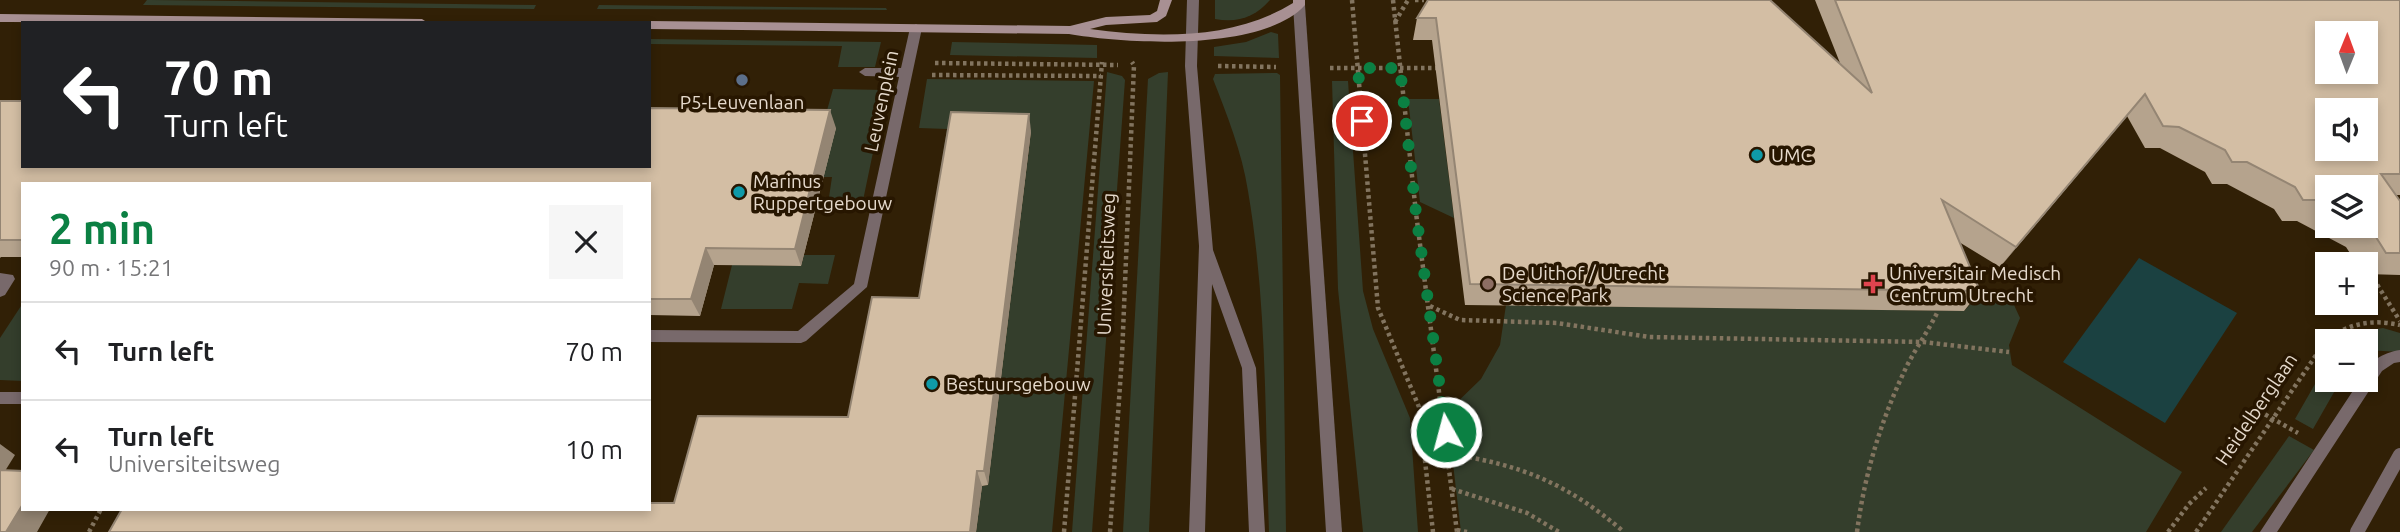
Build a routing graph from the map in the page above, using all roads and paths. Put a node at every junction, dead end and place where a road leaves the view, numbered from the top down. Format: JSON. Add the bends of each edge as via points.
{"nodes":[{"id":1,"x":1166,"y":0,"type":"edge"},
{"id":2,"x":1193,"y":0,"type":"edge"},
{"id":3,"x":1352,"y":0,"type":"edge"},
{"id":4,"x":1392,"y":0,"type":"edge"},
{"id":5,"x":1408,"y":0,"type":"edge"},
{"id":6,"x":1415,"y":0,"type":"edge"},
{"id":7,"x":1424,"y":0,"type":"edge"},
{"id":8,"x":1299,"y":2,"type":"edge"},
{"id":9,"x":0,"y":18,"type":"edge"},
{"id":10,"x":253,"y":21,"type":"edge"},
{"id":11,"x":1395,"y":22,"type":"junction"},
{"id":12,"x":651,"y":25,"type":"edge"},
{"id":13,"x":916,"y":28,"type":"junction"},
{"id":14,"x":1069,"y":30,"type":"junction"},
{"id":15,"x":1192,"y":36,"type":"junction"},
{"id":16,"x":1126,"y":37,"type":"junction"},
{"id":17,"x":1101,"y":65,"type":"junction"},
{"id":18,"x":1134,"y":65,"type":"junction"},
{"id":19,"x":1358,"y":68,"type":"junction"},
{"id":20,"x":1400,"y":68,"type":"junction"},
{"id":21,"x":1442,"y":68,"type":"edge"},
{"id":22,"x":908,"y":70,"type":"junction"},
{"id":23,"x":865,"y":72,"type":"dead end"},
{"id":24,"x":1101,"y":76,"type":"junction"},
{"id":25,"x":1206,"y":246,"type":"junction"},
{"id":26,"x":0,"y":279,"type":"edge"},
{"id":27,"x":2378,"y":287,"type":"edge"},
{"id":28,"x":0,"y":291,"type":"edge"},
{"id":29,"x":1430,"y":306,"type":"junction"},
{"id":30,"x":1938,"y":311,"type":"edge"},
{"id":31,"x":2400,"y":323,"type":"edge"},
{"id":32,"x":651,"y":336,"type":"edge"},
{"id":33,"x":1923,"y":342,"type":"junction"},
{"id":34,"x":2009,"y":352,"type":"dead end"},
{"id":35,"x":2400,"y":356,"type":"edge"},
{"id":36,"x":0,"y":398,"type":"edge"},
{"id":37,"x":21,"y":398,"type":"edge"},
{"id":38,"x":1448,"y":454,"type":"junction"},
{"id":39,"x":2400,"y":455,"type":"edge"},
{"id":40,"x":2206,"y":488,"type":"dead end"},
{"id":41,"x":1452,"y":489,"type":"junction"},
{"id":42,"x":101,"y":511,"type":"edge"},
{"id":43,"x":1457,"y":531,"type":"edge"},
{"id":44,"x":89,"y":532,"type":"edge"},
{"id":45,"x":1063,"y":532,"type":"edge"},
{"id":46,"x":1110,"y":532,"type":"edge"},
{"id":47,"x":1197,"y":532,"type":"edge"},
{"id":48,"x":1257,"y":532,"type":"edge"},
{"id":49,"x":1334,"y":532,"type":"edge"},
{"id":50,"x":1433,"y":532,"type":"edge"},
{"id":51,"x":1467,"y":532,"type":"edge"},
{"id":52,"x":1559,"y":532,"type":"edge"},
{"id":53,"x":1625,"y":532,"type":"edge"},
{"id":54,"x":1857,"y":532,"type":"edge"},
{"id":55,"x":2168,"y":532,"type":"edge"},
{"id":56,"x":2196,"y":532,"type":"edge"},
{"id":57,"x":2268,"y":532,"type":"edge"},
{"id":58,"x":2357,"y":532,"type":"edge"}],
"edges":[{"from":1,"to":14,"type":"main road","via":[[1162,13],[1153,19],[1106,21]]},
{"from":2,"to":15,"type":"street"},
{"from":3,"to":19,"type":"path"},
{"from":4,"to":11,"type":"path"},
{"from":5,"to":11,"type":"path"},
{"from":6,"to":7,"type":"path"},
{"from":8,"to":15,"type":"main road","via":[[1269,22],[1243,31]]},
{"from":8,"to":49,"type":"street"},
{"from":9,"to":10,"type":"main road"},
{"from":11,"to":20,"type":"path"},
{"from":12,"to":13,"type":"main road"},
{"from":13,"to":14,"type":"main road"},
{"from":13,"to":22,"type":"street","name":"Leuvenplein"},
{"from":14,"to":16,"type":"main road"},
{"from":15,"to":16,"type":"main road"},
{"from":15,"to":25,"type":"street"},
{"from":16,"to":18,"type":"path","name":"Universiteitsweg","via":[[1126,54]]},
{"from":17,"to":18,"type":"path"},
{"from":17,"to":22,"type":"path"},
{"from":17,"to":24,"type":"path"},
{"from":18,"to":46,"type":"path","name":"Universiteitsweg"},
{"from":19,"to":20,"type":"path"},
{"from":19,"to":50,"type":"path","via":[[1378,308],[1419,407]]},
{"from":20,"to":21,"type":"path"},
{"from":20,"to":29,"type":"path"},
{"from":22,"to":23,"type":"street"},
{"from":22,"to":24,"type":"path"},
{"from":22,"to":32,"type":"street","name":"Leuvenplein","via":[[860,287],[800,337]]},
{"from":24,"to":45,"type":"path"},
{"from":25,"to":47,"type":"street"},
{"from":25,"to":48,"type":"street","via":[[1249,368]]},
{"from":26,"to":28,"type":"street","via":[[8,279]]},
{"from":27,"to":31,"type":"path"},
{"from":29,"to":33,"type":"path","via":[[1460,320],[1557,323],[1649,337]]},
{"from":29,"to":38,"type":"path"},
{"from":30,"to":33,"type":"path"},
{"from":31,"to":56,"type":"path","name":"Heidelberglaan","via":[[2376,319],[2349,325],[2327,339]]},
{"from":33,"to":34,"type":"path"},
{"from":33,"to":54,"type":"path","via":[[1905,369],[1884,420],[1862,491]]},
{"from":35,"to":57,"type":"street","via":[[2377,367]]},
{"from":36,"to":37,"type":"street"},
{"from":38,"to":41,"type":"path"},
{"from":38,"to":53,"type":"path","via":[[1548,477]]},
{"from":39,"to":58,"type":"street","bridge":true},
{"from":40,"to":55,"type":"path"},
{"from":41,"to":43,"type":"path"},
{"from":41,"to":52,"type":"path","via":[[1527,513]]},
{"from":42,"to":44,"type":"path"},
{"from":43,"to":51,"type":"path"}]}
